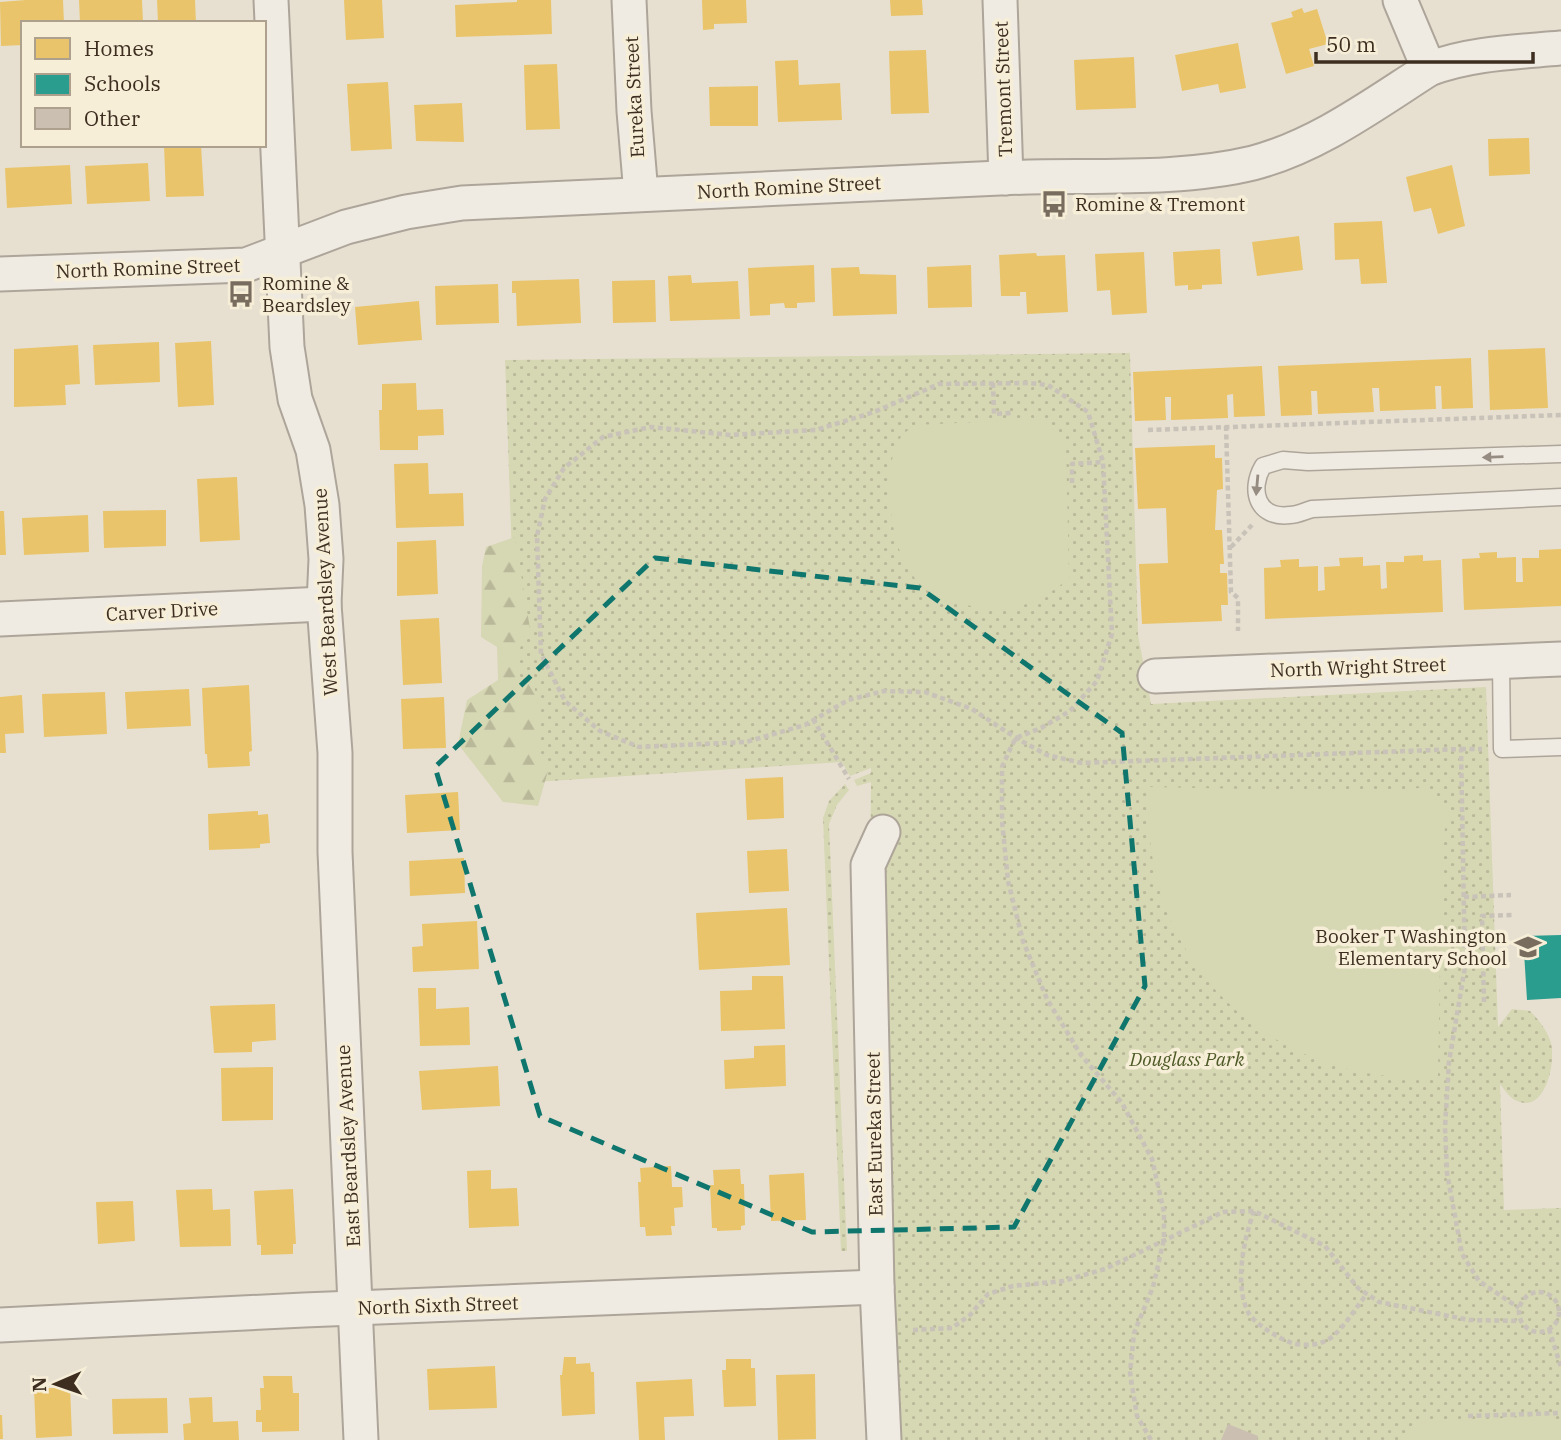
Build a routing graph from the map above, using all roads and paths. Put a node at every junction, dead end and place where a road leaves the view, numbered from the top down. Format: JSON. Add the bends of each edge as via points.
{"nodes":[{"id":1,"x":271,"y":0,"type":"edge"},
{"id":2,"x":629,"y":0,"type":"edge"},
{"id":3,"x":1000,"y":0,"type":"edge"},
{"id":4,"x":1400,"y":0,"type":"edge"},
{"id":5,"x":1561,"y":48,"type":"edge"},
{"id":6,"x":1429,"y":69,"type":"junction"},
{"id":7,"x":1006,"y":178,"type":"junction"},
{"id":8,"x":641,"y":194,"type":"junction"},
{"id":9,"x":282,"y":250,"type":"junction"},
{"id":10,"x":0,"y":274,"type":"edge"},
{"id":11,"x":993,"y":383,"type":"junction"},
{"id":12,"x":1012,"y":413,"type":"dead end"},
{"id":13,"x":1561,"y":415,"type":"edge"},
{"id":14,"x":1226,"y":426,"type":"junction"},
{"id":15,"x":1148,"y":430,"type":"dead end"},
{"id":16,"x":1561,"y":454,"type":"edge"},
{"id":17,"x":1104,"y":462,"type":"junction"},
{"id":18,"x":1072,"y":483,"type":"dead end"},
{"id":19,"x":1561,"y":497,"type":"edge"},
{"id":20,"x":1266,"y":509,"type":"junction"},
{"id":21,"x":1230,"y":548,"type":"junction"},
{"id":22,"x":324,"y":604,"type":"junction"},
{"id":23,"x":0,"y":619,"type":"edge"},
{"id":24,"x":1238,"y":631,"type":"dead end"},
{"id":25,"x":1561,"y":659,"type":"edge"},
{"id":26,"x":1501,"y":661,"type":"junction"},
{"id":27,"x":1155,"y":676,"type":"dead end"},
{"id":28,"x":813,"y":719,"type":"junction"},
{"id":29,"x":1016,"y":738,"type":"junction"},
{"id":30,"x":1561,"y":747,"type":"edge"},
{"id":31,"x":849,"y":779,"type":"dead end"},
{"id":32,"x":883,"y":832,"type":"dead end"},
{"id":33,"x":335,"y":852,"type":"joint"},
{"id":34,"x":1511,"y":895,"type":"dead end"},
{"id":35,"x":1464,"y":897,"type":"junction"},
{"id":36,"x":1513,"y":915,"type":"dead end"},
{"id":37,"x":1484,"y":1002,"type":"dead end"},
{"id":38,"x":1254,"y":1211,"type":"junction"},
{"id":39,"x":1164,"y":1239,"type":"junction"},
{"id":40,"x":877,"y":1287,"type":"junction"},
{"id":41,"x":1367,"y":1294,"type":"junction"},
{"id":42,"x":1560,"y":1307,"type":"edge"},
{"id":43,"x":355,"y":1308,"type":"junction"},
{"id":44,"x":1519,"y":1308,"type":"junction"},
{"id":45,"x":1521,"y":1321,"type":"junction"},
{"id":46,"x":0,"y":1325,"type":"edge"},
{"id":47,"x":1549,"y":1329,"type":"junction"},
{"id":48,"x":913,"y":1330,"type":"dead end"},
{"id":49,"x":1561,"y":1367,"type":"edge"},
{"id":50,"x":1561,"y":1413,"type":"edge"},
{"id":51,"x":1468,"y":1416,"type":"dead end"},
{"id":52,"x":361,"y":1440,"type":"edge"},
{"id":53,"x":884,"y":1440,"type":"edge"},
{"id":54,"x":1151,"y":1440,"type":"edge"}],
"edges":[{"from":1,"to":9,"type":"street","name":"West Beardsley Avenue"},
{"from":2,"to":8,"type":"street","name":"Eureka Street"},
{"from":3,"to":7,"type":"street","name":"Tremont Street"},
{"from":4,"to":6,"type":"street"},
{"from":5,"to":6,"type":"street","name":"North Romine Street","via":[[1481,56]]},
{"from":6,"to":7,"type":"street","name":"North Romine Street","via":[[1338,127],[1253,163],[1202,172]]},
{"from":7,"to":8,"type":"street","name":"North Romine Street"},
{"from":8,"to":9,"type":"street","name":"North Romine Street","via":[[462,203],[346,227]]},
{"from":9,"to":10,"type":"street","name":"North Romine Street","via":[[246,265]]},
{"from":9,"to":22,"type":"street","name":"West Beardsley Avenue","via":[[295,400],[313,450],[323,505]]},
{"from":11,"to":12,"type":"path","via":[[994,414]]},
{"from":11,"to":17,"type":"path","via":[[1048,385],[1088,412]]},
{"from":11,"to":28,"type":"path","via":[[939,384],[816,430],[731,435],[651,427],[603,437],[564,468],[545,499],[537,536],[541,654],[565,701],[600,732],[639,747],[746,742]]},
{"from":13,"to":14,"type":"path"},
{"from":14,"to":15,"type":"path"},
{"from":14,"to":21,"type":"path"},
{"from":16,"to":20,"type":"lane","one_way":true,"via":[[1283,460],[1263,466],[1256,477],[1258,502]]},
{"from":17,"to":18,"type":"path","via":[[1072,464]]},
{"from":17,"to":29,"type":"path","via":[[1109,646],[1097,681],[1070,711]]},
{"from":19,"to":20,"type":"lane","via":[[1312,509],[1289,516]]},
{"from":20,"to":21,"type":"path"},
{"from":21,"to":24,"type":"path"},
{"from":22,"to":23,"type":"street","name":"Carver Drive"},
{"from":22,"to":33,"type":"street","name":"West Beardsley Avenue","via":[[335,753]]},
{"from":25,"to":26,"type":"street","name":"North Wright Street"},
{"from":26,"to":27,"type":"street","name":"North Wright Street"},
{"from":26,"to":30,"type":"lane","via":[[1502,749]]},
{"from":28,"to":29,"type":"path","via":[[848,699],[884,691],[925,692],[972,709]]},
{"from":28,"to":31,"type":"path"},
{"from":29,"to":35,"type":"path","via":[[1047,755],[1082,763],[1461,749]]},
{"from":29,"to":39,"type":"path","via":[[1002,767],[1002,821],[1008,881],[1023,941],[1047,999],[1081,1055],[1122,1103],[1152,1160],[1164,1212]]},
{"from":32,"to":40,"type":"street","name":"East Eureka Street","via":[[868,865]]},
{"from":33,"to":43,"type":"street","name":"East Beardsley Avenue"},
{"from":34,"to":35,"type":"path"},
{"from":35,"to":44,"type":"path","via":[[1465,967],[1448,1062],[1447,1173],[1462,1254],[1479,1281]]},
{"from":36,"to":37,"type":"path","via":[[1482,916]]},
{"from":38,"to":39,"type":"path","via":[[1223,1212]]},
{"from":38,"to":41,"type":"path","via":[[1325,1245]]},
{"from":38,"to":41,"type":"path","via":[[1244,1240],[1242,1286],[1248,1314],[1280,1339],[1300,1345],[1321,1344]]},
{"from":39,"to":48,"type":"path","via":[[1105,1269],[988,1294],[952,1328]]},
{"from":39,"to":54,"type":"path","via":[[1153,1287],[1134,1334],[1129,1373],[1137,1416]]},
{"from":40,"to":43,"type":"street","name":"North Sixth Street"},
{"from":40,"to":53,"type":"street","name":"East Eureka Street"},
{"from":41,"to":45,"type":"path","via":[[1379,1302],[1469,1320]]},
{"from":42,"to":44,"type":"path","via":[[1553,1296],[1540,1291],[1527,1296]]},
{"from":42,"to":47,"type":"path","via":[[1558,1320]]},
{"from":43,"to":46,"type":"street","name":"North Sixth Street"},
{"from":43,"to":52,"type":"street","name":"East Beardsley Avenue"},
{"from":44,"to":45,"type":"path"},
{"from":45,"to":47,"type":"path","via":[[1537,1332]]},
{"from":47,"to":49,"type":"path"},
{"from":50,"to":51,"type":"path"}]}
